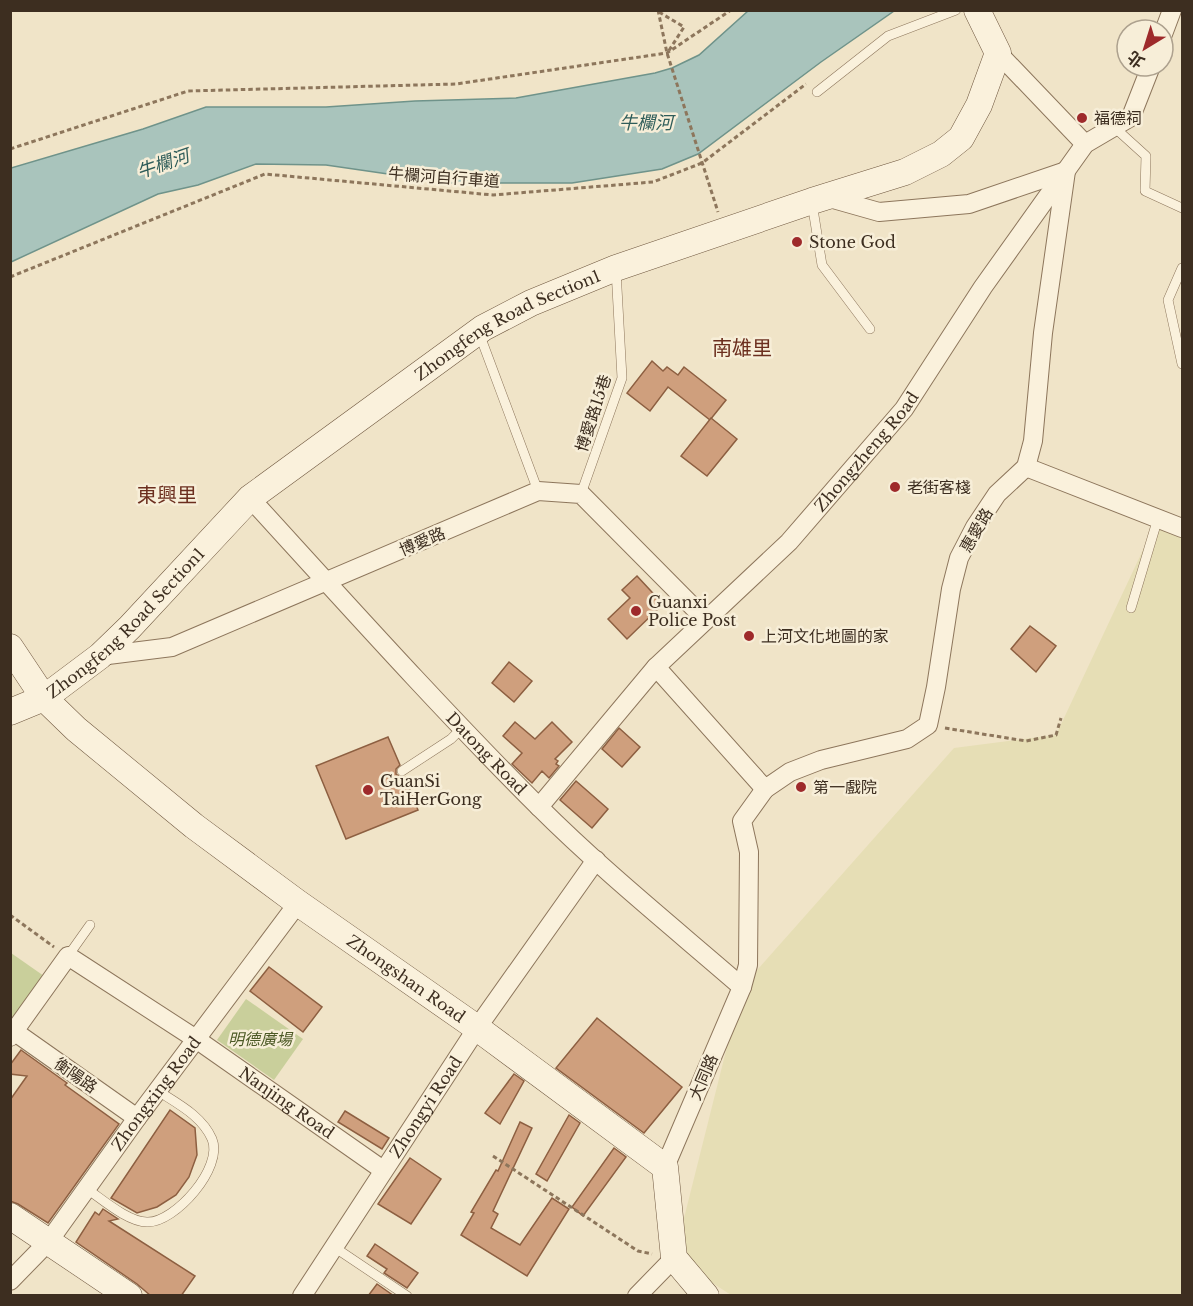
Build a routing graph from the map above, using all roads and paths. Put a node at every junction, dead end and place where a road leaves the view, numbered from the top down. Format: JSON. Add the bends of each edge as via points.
{"nodes":[{"id":1,"x":731,"y":10,"type":"edge"},
{"id":2,"x":956,"y":10,"type":"edge"},
{"id":3,"x":977,"y":10,"type":"edge"},
{"id":4,"x":658,"y":11,"type":"edge"},
{"id":5,"x":668,"y":53,"type":"junction"},
{"id":6,"x":998,"y":53,"type":"junction"},
{"id":7,"x":1146,"y":78,"type":"edge"},
{"id":8,"x":811,"y":80,"type":"dead end"},
{"id":9,"x":817,"y":92,"type":"dead end"},
{"id":10,"x":1114,"y":127,"type":"junction"},
{"id":11,"x":1085,"y":144,"type":"junction"},
{"id":12,"x":10,"y":148,"type":"edge"},
{"id":13,"x":702,"y":163,"type":"junction"},
{"id":14,"x":1066,"y":171,"type":"junction"},
{"id":15,"x":818,"y":199,"type":"junction"},
{"id":16,"x":1182,"y":208,"type":"edge"},
{"id":17,"x":724,"y":231,"type":"junction"},
{"id":18,"x":616,"y":268,"type":"junction"},
{"id":19,"x":1182,"y":268,"type":"edge"},
{"id":20,"x":10,"y":277,"type":"edge"},
{"id":21,"x":870,"y":329,"type":"dead end"},
{"id":22,"x":478,"y":332,"type":"junction"},
{"id":23,"x":1182,"y":364,"type":"edge"},
{"id":24,"x":1026,"y":468,"type":"junction"},
{"id":25,"x":538,"y":491,"type":"junction"},
{"id":26,"x":581,"y":494,"type":"junction"},
{"id":27,"x":250,"y":498,"type":"junction"},
{"id":28,"x":1158,"y":518,"type":"junction"},
{"id":29,"x":1182,"y":528,"type":"edge"},
{"id":30,"x":326,"y":582,"type":"junction"},
{"id":31,"x":1131,"y":608,"type":"dead end"},
{"id":32,"x":705,"y":619,"type":"junction"},
{"id":33,"x":10,"y":647,"type":"edge"},
{"id":34,"x":100,"y":656,"type":"junction"},
{"id":35,"x":656,"y":667,"type":"junction"},
{"id":36,"x":44,"y":698,"type":"junction"},
{"id":37,"x":10,"y":712,"type":"edge"},
{"id":38,"x":1061,"y":718,"type":"dead end"},
{"id":39,"x":928,"y":725,"type":"junction"},
{"id":40,"x":463,"y":727,"type":"junction"},
{"id":41,"x":402,"y":771,"type":"dead end"},
{"id":42,"x":765,"y":789,"type":"junction"},
{"id":43,"x":539,"y":807,"type":"junction"},
{"id":44,"x":596,"y":860,"type":"junction"},
{"id":45,"x":298,"y":903,"type":"junction"},
{"id":46,"x":10,"y":915,"type":"edge"},
{"id":47,"x":90,"y":925,"type":"dead end"},
{"id":48,"x":68,"y":956,"type":"junction"},
{"id":49,"x":742,"y":987,"type":"junction"},
{"id":50,"x":477,"y":1028,"type":"junction"},
{"id":51,"x":13,"y":1035,"type":"edge"},
{"id":52,"x":196,"y":1039,"type":"junction"},
{"id":53,"x":158,"y":1091,"type":"junction"},
{"id":54,"x":137,"y":1118,"type":"junction"},
{"id":55,"x":493,"y":1156,"type":"dead end"},
{"id":56,"x":664,"y":1167,"type":"junction"},
{"id":57,"x":383,"y":1170,"type":"junction"},
{"id":58,"x":87,"y":1189,"type":"junction"},
{"id":59,"x":10,"y":1216,"type":"edge"},
{"id":60,"x":49,"y":1241,"type":"junction"},
{"id":61,"x":334,"y":1247,"type":"junction"},
{"id":62,"x":674,"y":1258,"type":"junction"},
{"id":63,"x":10,"y":1281,"type":"edge"},
{"id":64,"x":129,"y":1296,"type":"edge"},
{"id":65,"x":302,"y":1296,"type":"edge"},
{"id":66,"x":407,"y":1296,"type":"edge"},
{"id":67,"x":637,"y":1296,"type":"edge"},
{"id":68,"x":706,"y":1296,"type":"edge"}],
"edges":[{"from":1,"to":5,"type":"path"},
{"from":2,"to":9,"type":"lane","via":[[888,36]]},
{"from":3,"to":6,"type":"main road"},
{"from":4,"to":5,"type":"path"},
{"from":4,"to":5,"type":"path","via":[[684,27]]},
{"from":5,"to":12,"type":"path","via":[[456,84],[188,91]]},
{"from":5,"to":13,"type":"path"},
{"from":6,"to":11,"type":"street"},
{"from":6,"to":15,"type":"main road","name":"Zhongfeng Road Section1","via":[[979,105],[961,138],[941,154],[905,172]]},
{"from":7,"to":10,"type":"street","name":"Zhongzheng Road","via":[[1131,117]]},
{"from":8,"to":13,"type":"path","name":"牛欄河自行車道"},
{"from":10,"to":11,"type":"street","name":"Zhongzheng Road"},
{"from":10,"to":16,"type":"lane","via":[[1146,156],[1145,191]]},
{"from":11,"to":14,"type":"street","name":"Zhongzheng Road"},
{"from":13,"to":17,"type":"path"},
{"from":13,"to":20,"type":"path","name":"牛欄河自行車道","via":[[653,182],[493,195],[265,174]]},
{"from":14,"to":15,"type":"street","via":[[969,204],[879,212]]},
{"from":14,"to":24,"type":"street","via":[[1043,333],[1033,441]]},
{"from":14,"to":32,"type":"street","name":"Zhongzheng Road","via":[[983,287],[904,409],[789,542]]},
{"from":15,"to":17,"type":"main road","name":"Zhongfeng Road Section1"},
{"from":15,"to":21,"type":"lane","via":[[822,265]]},
{"from":17,"to":18,"type":"main road","name":"Zhongfeng Road Section1"},
{"from":18,"to":22,"type":"main road","name":"Zhongfeng Road Section1","via":[[531,303]]},
{"from":18,"to":26,"type":"lane","name":"博愛路15巷","via":[[622,378]]},
{"from":19,"to":23,"type":"lane","via":[[1168,300]]},
{"from":22,"to":25,"type":"lane"},
{"from":22,"to":27,"type":"main road","name":"Zhongfeng Road Section1"},
{"from":24,"to":28,"type":"street"},
{"from":24,"to":39,"type":"street","name":"惠愛路","via":[[997,494],[959,558]]},
{"from":25,"to":26,"type":"street","name":"博愛路"},
{"from":25,"to":30,"type":"street","name":"博愛路"},
{"from":26,"to":32,"type":"street"},
{"from":27,"to":30,"type":"street","name":"Datong Road"},
{"from":27,"to":34,"type":"main road","name":"Zhongfeng Road Section1"},
{"from":28,"to":29,"type":"street"},
{"from":28,"to":31,"type":"lane"},
{"from":30,"to":34,"type":"street","name":"博愛路","via":[[172,647]]},
{"from":30,"to":40,"type":"street","name":"Datong Road"},
{"from":32,"to":35,"type":"street","name":"Zhongzheng Road"},
{"from":33,"to":36,"type":"main road","name":"Zhongshan Road"},
{"from":34,"to":36,"type":"main road","name":"Zhongfeng Road Section1"},
{"from":35,"to":42,"type":"street"},
{"from":35,"to":43,"type":"street","name":"Zhongzheng Road"},
{"from":36,"to":37,"type":"main road","name":"Zhongfeng Road Section1"},
{"from":36,"to":45,"type":"main road","name":"Zhongshan Road","via":[[194,826]]},
{"from":38,"to":39,"type":"path","via":[[1056,735],[1026,741]]},
{"from":39,"to":42,"type":"street","via":[[907,739],[821,760],[790,772]]},
{"from":40,"to":41,"type":"lane"},
{"from":40,"to":43,"type":"street","name":"Datong Road"},
{"from":42,"to":49,"type":"street","via":[[742,821],[749,852],[748,965]]},
{"from":43,"to":44,"type":"street","name":"Datong Road"},
{"from":44,"to":49,"type":"street","name":"Datong Road"},
{"from":44,"to":50,"type":"street","name":"Zhongyi Road"},
{"from":45,"to":50,"type":"main road","name":"Zhongshan Road"},
{"from":45,"to":52,"type":"street","name":"Zhongxing Road"},
{"from":46,"to":48,"type":"path"},
{"from":47,"to":48,"type":"lane"},
{"from":48,"to":51,"type":"street"},
{"from":48,"to":52,"type":"street","name":"Nanjing Road"},
{"from":49,"to":56,"type":"street","name":"大同路"},
{"from":50,"to":56,"type":"main road","name":"Zhongshan Road"},
{"from":50,"to":57,"type":"street","name":"Zhongyi Road"},
{"from":51,"to":54,"type":"street","name":"衡陽路"},
{"from":52,"to":53,"type":"street","name":"Zhongxing Road"},
{"from":52,"to":57,"type":"street","name":"Nanjing Road"},
{"from":53,"to":54,"type":"street","name":"Zhongxing Road"},
{"from":53,"to":58,"type":"lane","via":[[202,1121],[214,1142],[212,1160],[199,1187],[184,1203],[149,1223],[134,1220]]},
{"from":54,"to":58,"type":"street","name":"Zhongxing Road"},
{"from":55,"to":62,"type":"path","via":[[638,1251]]},
{"from":56,"to":62,"type":"main road"},
{"from":57,"to":61,"type":"street","name":"Zhongyi Road"},
{"from":58,"to":60,"type":"street","name":"Zhongxing Road"},
{"from":59,"to":60,"type":"main road"},
{"from":60,"to":63,"type":"street","name":"Zhongxing Road"},
{"from":60,"to":64,"type":"main road"},
{"from":61,"to":65,"type":"street","name":"Zhongyi Road"},
{"from":61,"to":66,"type":"lane"},
{"from":62,"to":67,"type":"street"},
{"from":62,"to":68,"type":"main road"}]}
